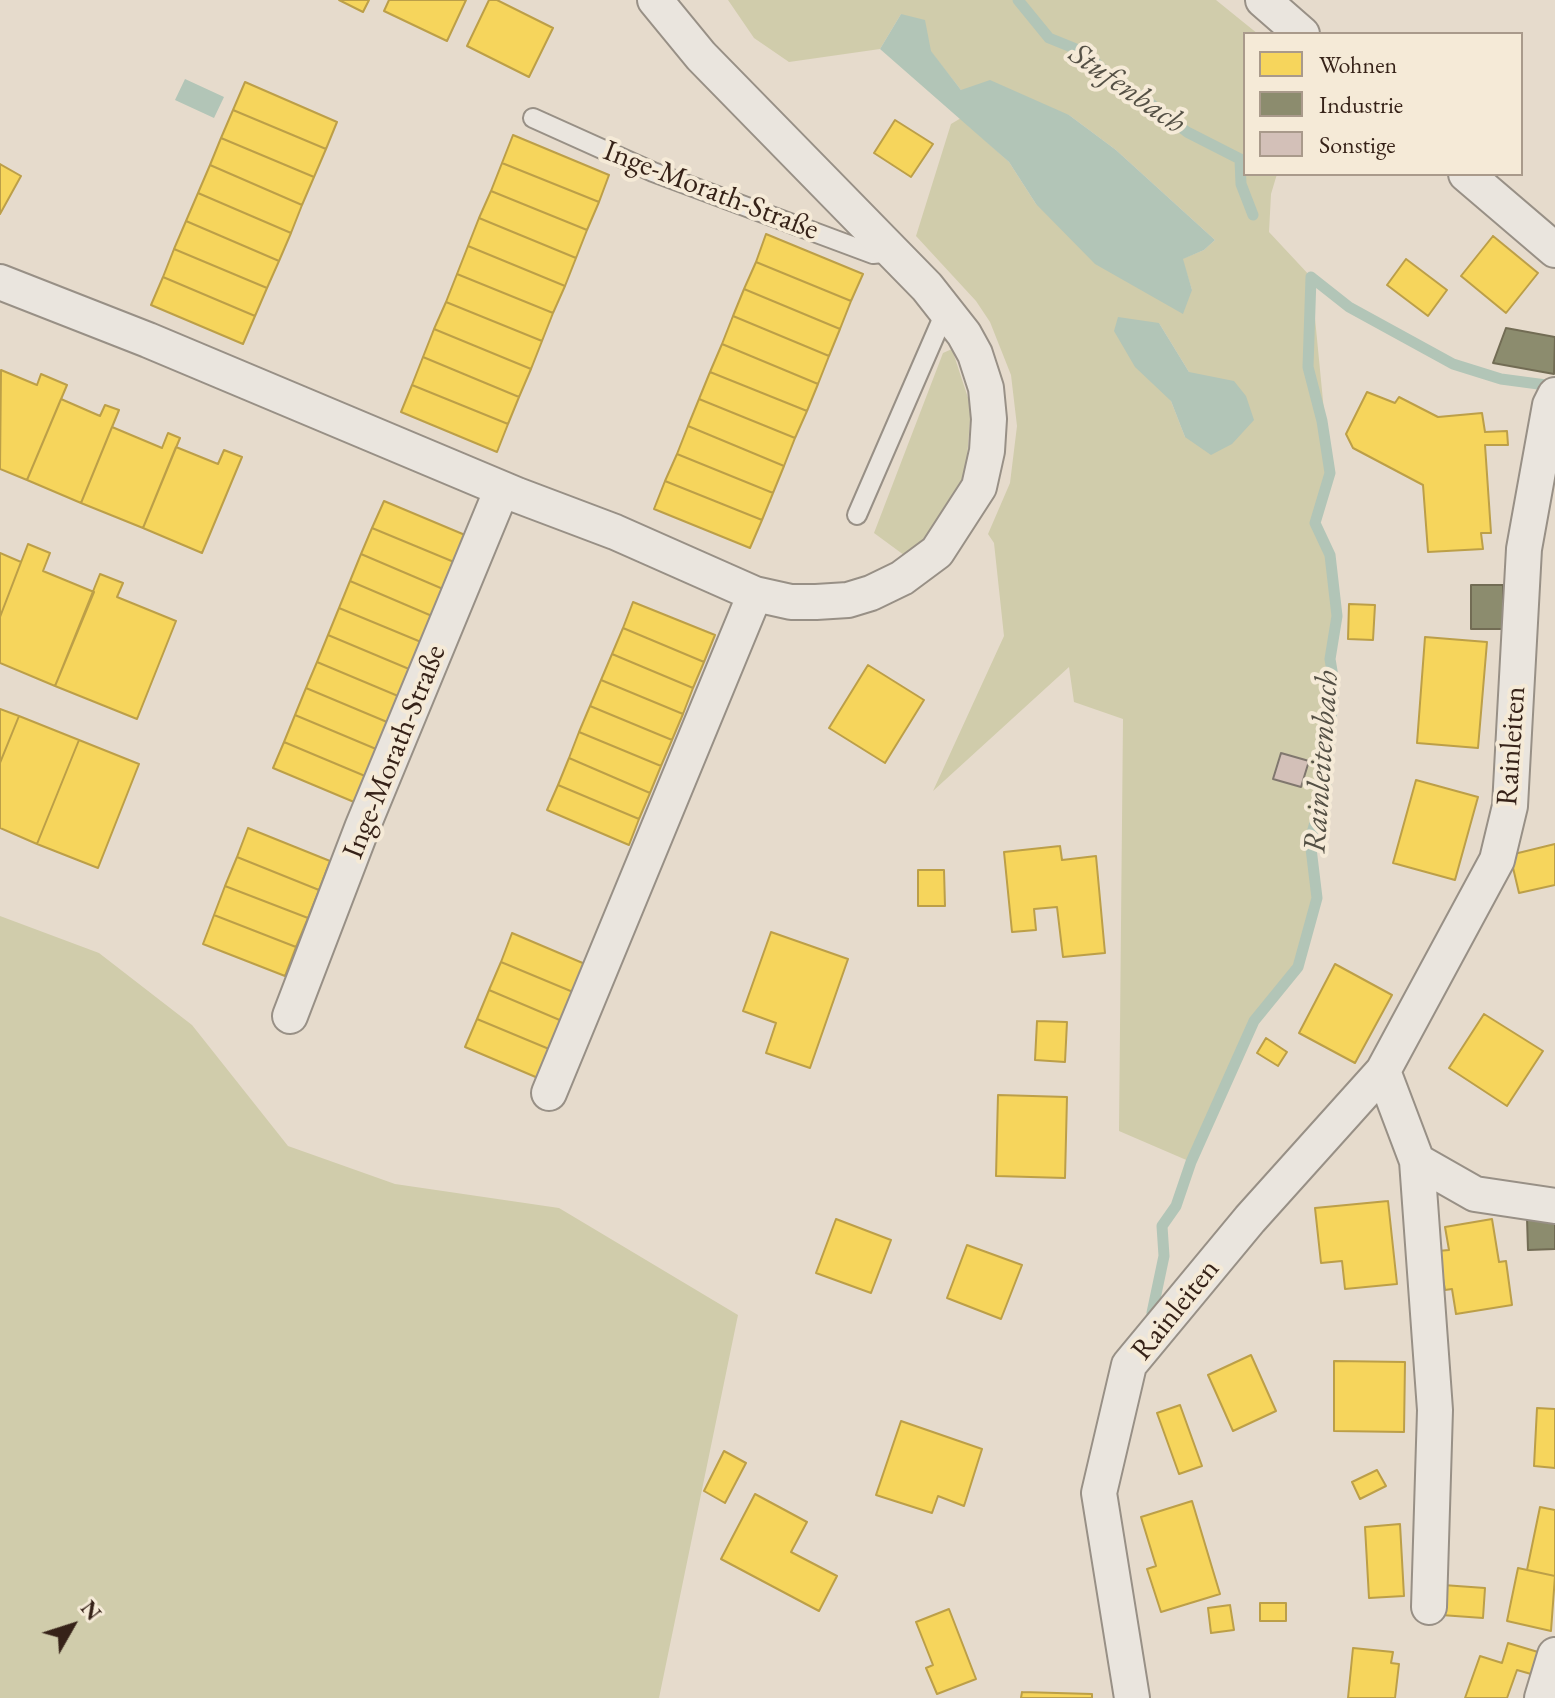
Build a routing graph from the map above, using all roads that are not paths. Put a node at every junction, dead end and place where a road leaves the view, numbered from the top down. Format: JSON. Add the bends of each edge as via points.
{"nodes":[{"id":1,"x":655,"y":0,"type":"edge"},
{"id":2,"x":1263,"y":0,"type":"edge"},
{"id":3,"x":1300,"y":32,"type":"edge"},
{"id":4,"x":533,"y":118,"type":"dead end"},
{"id":5,"x":1468,"y":176,"type":"edge"},
{"id":6,"x":1555,"y":250,"type":"edge"},
{"id":7,"x":892,"y":252,"type":"junction"},
{"id":8,"x":0,"y":282,"type":"edge"},
{"id":9,"x":946,"y":310,"type":"junction"},
{"id":10,"x":1555,"y":395,"type":"edge"},
{"id":11,"x":502,"y":489,"type":"junction"},
{"id":12,"x":857,"y":515,"type":"dead end"},
{"id":13,"x":755,"y":594,"type":"junction"},
{"id":14,"x":290,"y":1016,"type":"dead end"},
{"id":15,"x":1383,"y":1071,"type":"junction"},
{"id":16,"x":549,"y":1093,"type":"dead end"},
{"id":17,"x":1417,"y":1161,"type":"junction"},
{"id":18,"x":1555,"y":1206,"type":"edge"},
{"id":19,"x":1429,"y":1607,"type":"dead end"},
{"id":20,"x":1555,"y":1655,"type":"edge"},
{"id":21,"x":1132,"y":1698,"type":"edge"},
{"id":22,"x":1542,"y":1698,"type":"edge"}],
"edges":[{"from":1,"to":7,"type":"street","name":"Inge-Morath-Straße","via":[[701,56]]},
{"from":2,"to":3,"type":"street"},
{"from":4,"to":7,"type":"lane","name":"Inge-Morath-Straße","via":[[653,172],[873,254]]},
{"from":5,"to":6,"type":"street"},
{"from":7,"to":9,"type":"street","name":"Inge-Morath-Straße"},
{"from":8,"to":11,"type":"street","name":"Inge-Morath-Straße"},
{"from":9,"to":12,"type":"lane"},
{"from":9,"to":13,"type":"street","name":"Inge-Morath-Straße","via":[[975,354],[989,419],[982,476],[957,525],[920,567],[871,593],[816,602]]},
{"from":10,"to":15,"type":"street","name":"Rainleiten","via":[[1524,549],[1510,806],[1497,860]]},
{"from":11,"to":13,"type":"street","name":"Inge-Morath-Straße"},
{"from":11,"to":14,"type":"street","name":"Inge-Morath-Straße"},
{"from":13,"to":16,"type":"street"},
{"from":15,"to":17,"type":"street"},
{"from":15,"to":21,"type":"street","name":"Rainleiten","via":[[1129,1365],[1099,1493]]},
{"from":17,"to":18,"type":"street","via":[[1475,1194]]},
{"from":17,"to":19,"type":"street","via":[[1435,1410]]},
{"from":20,"to":22,"type":"street"}]}
